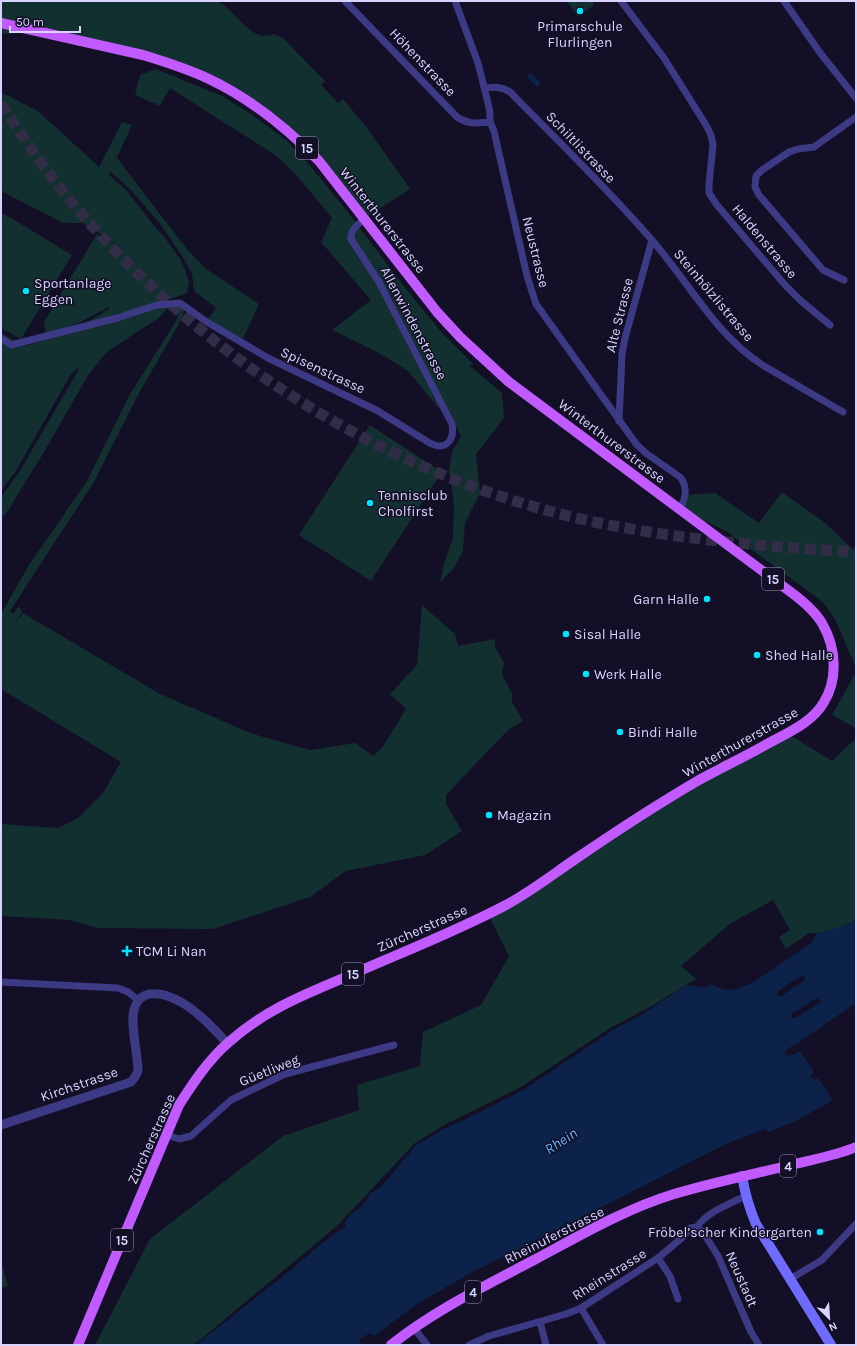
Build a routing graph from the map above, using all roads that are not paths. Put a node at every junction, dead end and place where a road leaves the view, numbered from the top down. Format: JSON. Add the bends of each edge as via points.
{"nodes":[{"id":1,"x":345,"y":1,"type":"edge"},
{"id":2,"x":455,"y":1,"type":"edge"},
{"id":3,"x":621,"y":1,"type":"edge"},
{"id":4,"x":784,"y":1,"type":"edge"},
{"id":5,"x":1,"y":23,"type":"edge"},
{"id":6,"x":484,"y":88,"type":"junction"},
{"id":7,"x":856,"y":98,"type":"edge"},
{"id":8,"x":856,"y":117,"type":"edge"},
{"id":9,"x":490,"y":122,"type":"junction"},
{"id":10,"x":364,"y":219,"type":"junction"},
{"id":11,"x":652,"y":240,"type":"junction"},
{"id":12,"x":844,"y":280,"type":"dead end"},
{"id":13,"x":830,"y":324,"type":"dead end"},
{"id":14,"x":1,"y":338,"type":"edge"},
{"id":15,"x":842,"y":412,"type":"dead end"},
{"id":16,"x":619,"y":421,"type":"junction"},
{"id":17,"x":446,"y":444,"type":"joint"},
{"id":18,"x":679,"y":509,"type":"junction"},
{"id":19,"x":485,"y":915,"type":"joint"},
{"id":20,"x":1,"y":982,"type":"edge"},
{"id":21,"x":138,"y":1000,"type":"junction"},
{"id":22,"x":227,"y":1043,"type":"junction"},
{"id":23,"x":394,"y":1045,"type":"dead end"},
{"id":24,"x":1,"y":1125,"type":"edge"},
{"id":25,"x":167,"y":1135,"type":"junction"},
{"id":26,"x":856,"y":1147,"type":"edge"},
{"id":27,"x":742,"y":1176,"type":"junction"},
{"id":28,"x":746,"y":1196,"type":"junction"},
{"id":29,"x":856,"y":1224,"type":"edge"},
{"id":30,"x":697,"y":1227,"type":"junction"},
{"id":31,"x":658,"y":1258,"type":"junction"},
{"id":32,"x":790,"y":1279,"type":"junction"},
{"id":33,"x":678,"y":1298,"type":"dead end"},
{"id":34,"x":582,"y":1308,"type":"junction"},
{"id":35,"x":540,"y":1322,"type":"junction"},
{"id":36,"x":414,"y":1328,"type":"junction"},
{"id":37,"x":78,"y":1345,"type":"edge"},
{"id":38,"x":391,"y":1345,"type":"edge"},
{"id":39,"x":427,"y":1345,"type":"edge"},
{"id":40,"x":469,"y":1345,"type":"edge"},
{"id":41,"x":546,"y":1345,"type":"edge"},
{"id":42,"x":602,"y":1345,"type":"edge"},
{"id":43,"x":759,"y":1345,"type":"edge"},
{"id":44,"x":830,"y":1345,"type":"edge"}],
"edges":[{"from":1,"to":9,"type":"street","name":"Höhenstrasse","via":[[457,117],[474,124]]},
{"from":2,"to":6,"type":"street","name":"Neustrasse","via":[[478,63]]},
{"from":3,"to":13,"type":"street","name":"Haldenstrasse","via":[[664,58],[711,135],[713,146],[709,184],[710,193],[717,205],[785,285]]},
{"from":4,"to":7,"type":"street"},
{"from":5,"to":10,"type":"main road","name":"Winterthurerstrasse","number":"15","via":[[143,55],[189,70],[217,83],[264,112],[305,147]]},
{"from":6,"to":9,"type":"street","name":"Neustrasse"},
{"from":6,"to":11,"type":"street","name":"Schiltlistrasse","via":[[498,87],[510,92]]},
{"from":8,"to":12,"type":"street","via":[[814,146],[789,152],[762,170],[756,176],[755,187],[823,270]]},
{"from":9,"to":16,"type":"street","name":"Neustrasse","via":[[526,276],[536,304]]},
{"from":10,"to":17,"type":"street","name":"Allenwindenstrasse","via":[[353,229],[351,239],[379,282],[452,424],[453,431]]},
{"from":10,"to":18,"type":"main road","name":"Winterthurerstrasse","number":"15","via":[[437,312],[484,360],[509,382]]},
{"from":11,"to":15,"type":"street","name":"Steinhölzlistrasse","via":[[730,339],[752,359]]},
{"from":11,"to":16,"type":"street","name":"Alte Strasse","via":[[622,354]]},
{"from":14,"to":17,"type":"street","name":"Spisenstrasse","via":[[11,344],[117,318],[157,305],[180,302],[207,322],[268,358],[378,410],[434,446]]},
{"from":16,"to":18,"type":"street","name":"Neustrasse","via":[[642,450],[683,481],[685,495]]},
{"from":18,"to":19,"type":"main road","name":"Winterthurerstrasse","number":"15","via":[[792,593],[818,616],[828,634],[833,655],[834,671],[828,696],[814,715],[794,729],[642,814],[530,890]]},
{"from":19,"to":22,"type":"main road","name":"Zürcherstrasse","number":"15","via":[[279,1006]]},
{"from":20,"to":21,"type":"street","via":[[118,988]]},
{"from":21,"to":22,"type":"street","via":[[151,993],[183,1003],[194,1010]]},
{"from":21,"to":24,"type":"street","name":"Kirchstrasse","via":[[133,1015],[138,1071],[131,1082]]},
{"from":22,"to":25,"type":"main road","name":"Zürcherstrasse","number":"15","via":[[201,1073],[179,1105]]},
{"from":23,"to":25,"type":"street","name":"Güetliweg","via":[[286,1074],[231,1100],[191,1136],[179,1138]]},
{"from":25,"to":37,"type":"main road","name":"Zürcherstrasse","number":"15"},
{"from":26,"to":27,"type":"main road","number":"4","via":[[833,1155]]},
{"from":27,"to":28,"type":"main road"},
{"from":27,"to":36,"type":"main road","name":"Rheinuferstrasse","number":"4","via":[[668,1196],[631,1211],[454,1302]]},
{"from":28,"to":30,"type":"street","name":"Rheinstrasse","via":[[701,1220]]},
{"from":28,"to":32,"type":"main road","via":[[756,1224]]},
{"from":29,"to":32,"type":"street","via":[[822,1260]]},
{"from":30,"to":31,"type":"street","name":"Rheinstrasse","via":[[690,1228]]},
{"from":30,"to":43,"type":"street","name":"Neustadt","via":[[718,1256]]},
{"from":31,"to":33,"type":"street","via":[[670,1276]]},
{"from":31,"to":34,"type":"street","name":"Rheinstrasse"},
{"from":32,"to":44,"type":"main road"},
{"from":34,"to":35,"type":"street","name":"Rheinstrasse"},
{"from":34,"to":42,"type":"street"},
{"from":35,"to":40,"type":"street","name":"Rheinstrasse","via":[[489,1336]]},
{"from":35,"to":41,"type":"street"},
{"from":36,"to":38,"type":"main road","name":"Rheinuferstrasse","number":"4"},
{"from":36,"to":39,"type":"street"}]}
